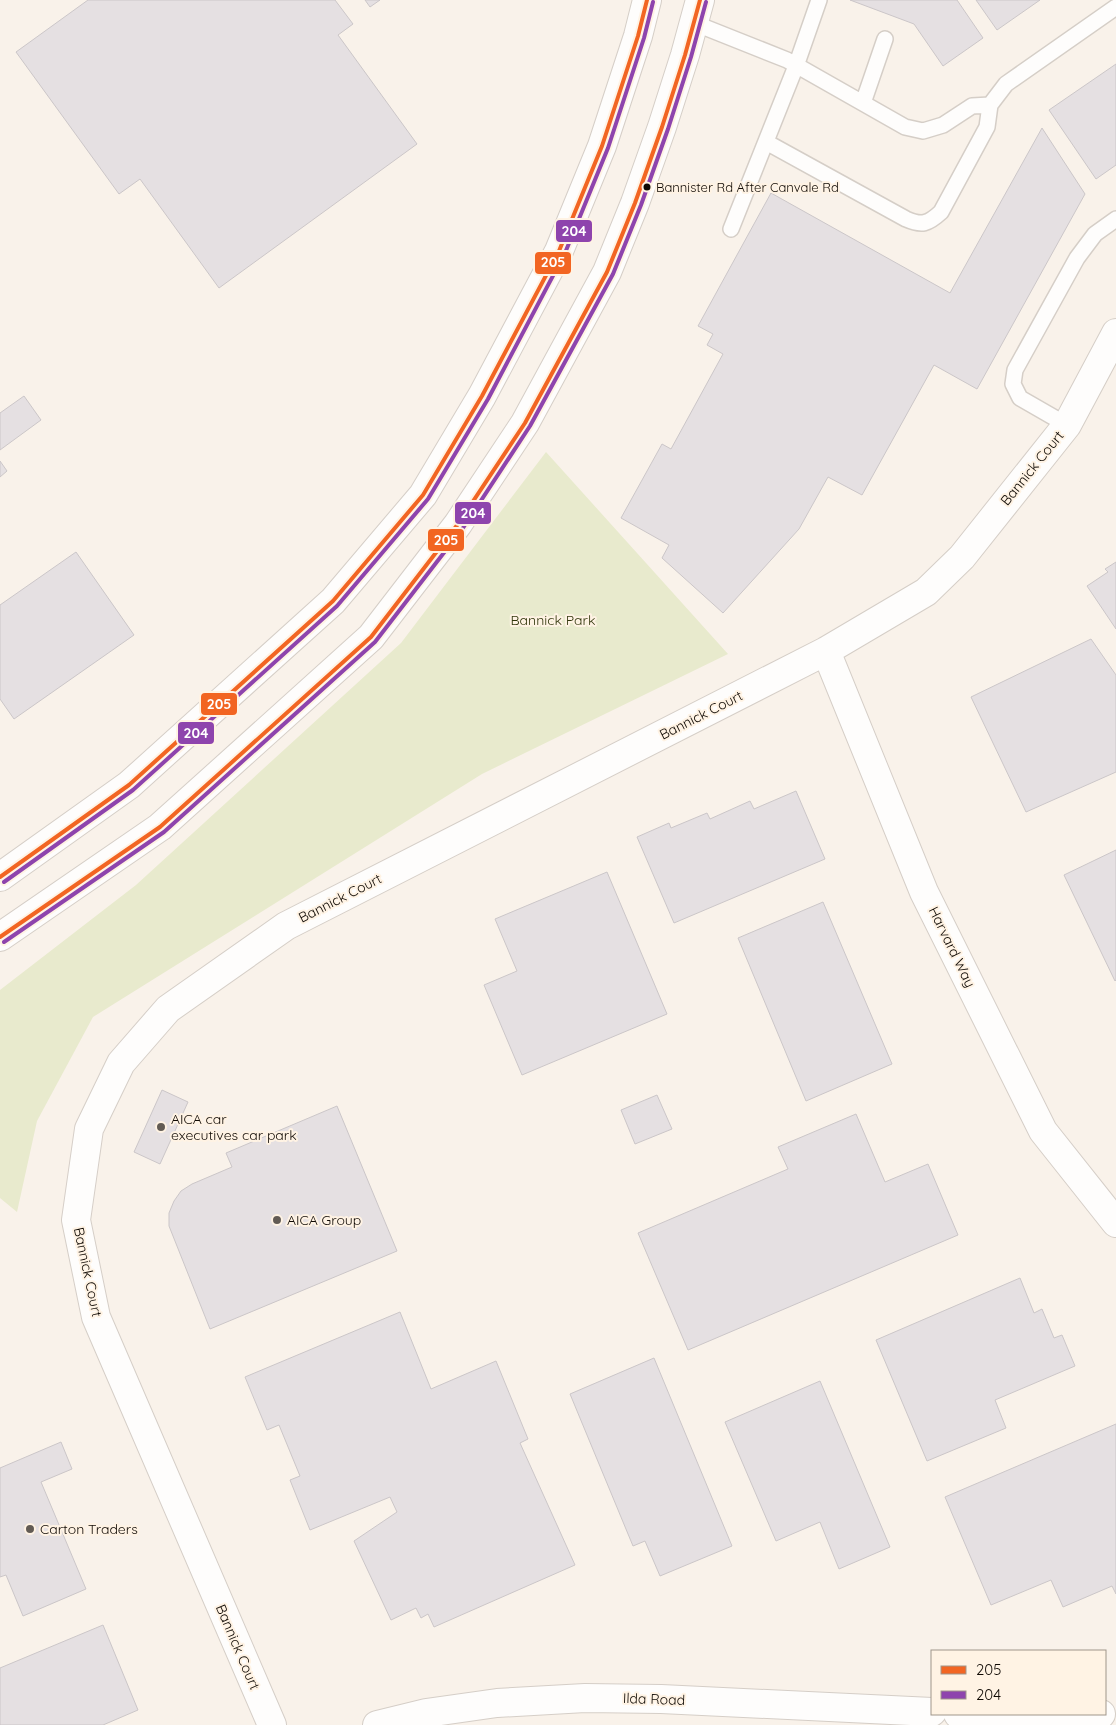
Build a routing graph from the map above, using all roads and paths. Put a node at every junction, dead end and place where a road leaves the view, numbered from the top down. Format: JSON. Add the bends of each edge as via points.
{"nodes":[{"id":1,"x":647,"y":0,"type":"edge"},
{"id":2,"x":820,"y":0,"type":"edge"},
{"id":3,"x":1116,"y":7,"type":"edge"},
{"id":4,"x":697,"y":12,"type":"edge"},
{"id":5,"x":886,"y":38,"type":"dead end"},
{"id":6,"x":796,"y":66,"type":"junction"},
{"id":7,"x":863,"y":103,"type":"junction"},
{"id":8,"x":990,"y":105,"type":"junction"},
{"id":9,"x":766,"y":142,"type":"junction"},
{"id":10,"x":1116,"y":219,"type":"edge"},
{"id":11,"x":731,"y":229,"type":"dead end"},
{"id":12,"x":1116,"y":333,"type":"edge"},
{"id":13,"x":1067,"y":425,"type":"junction"},
{"id":14,"x":826,"y":651,"type":"junction"},
{"id":15,"x":0,"y":877,"type":"edge"},
{"id":16,"x":0,"y":937,"type":"edge"},
{"id":17,"x":1116,"y":1223,"type":"edge"},
{"id":18,"x":931,"y":1712,"type":"edge"},
{"id":19,"x":978,"y":1715,"type":"edge"},
{"id":20,"x":1084,"y":1715,"type":"edge"},
{"id":21,"x":272,"y":1725,"type":"edge"},
{"id":22,"x":377,"y":1725,"type":"edge"}],
"edges":[{"from":1,"to":15,"type":"street","via":[[602,146],[559,251],[482,396],[423,495],[319,614],[129,785]]},
{"from":2,"to":6,"type":"lane"},
{"from":3,"to":8,"type":"lane","via":[[1006,84]]},
{"from":4,"to":6,"type":"lane"},
{"from":4,"to":16,"type":"street","via":[[662,126],[607,272],[525,423],[458,524],[371,637],[160,827]]},
{"from":5,"to":7,"type":"lane"},
{"from":6,"to":7,"type":"lane"},
{"from":6,"to":9,"type":"lane"},
{"from":7,"to":8,"type":"lane","via":[[905,127],[923,131],[943,125],[972,106]]},
{"from":8,"to":9,"type":"lane","via":[[987,127],[941,212],[930,222],[915,223],[906,219]]},
{"from":9,"to":11,"type":"lane"},
{"from":10,"to":13,"type":"lane","via":[[1095,234],[1077,258],[1015,370],[1013,384],[1020,398]]},
{"from":12,"to":13,"type":"street","name":"Bannick Court"},
{"from":13,"to":14,"type":"street","name":"Bannick Court","via":[[962,557],[926,592]]},
{"from":14,"to":17,"type":"street","name":"Harvard Way","via":[[924,892],[1044,1132]]},
{"from":14,"to":21,"type":"street","name":"Bannick Court","via":[[286,926],[168,1009],[121,1063],[89,1129],[76,1220],[96,1317]]},
{"from":18,"to":22,"type":"street","name":"Ilda Road","via":[[585,1698],[497,1703],[426,1713]]},
{"from":19,"to":20,"type":"street","via":[[1036,1718]]}]}
